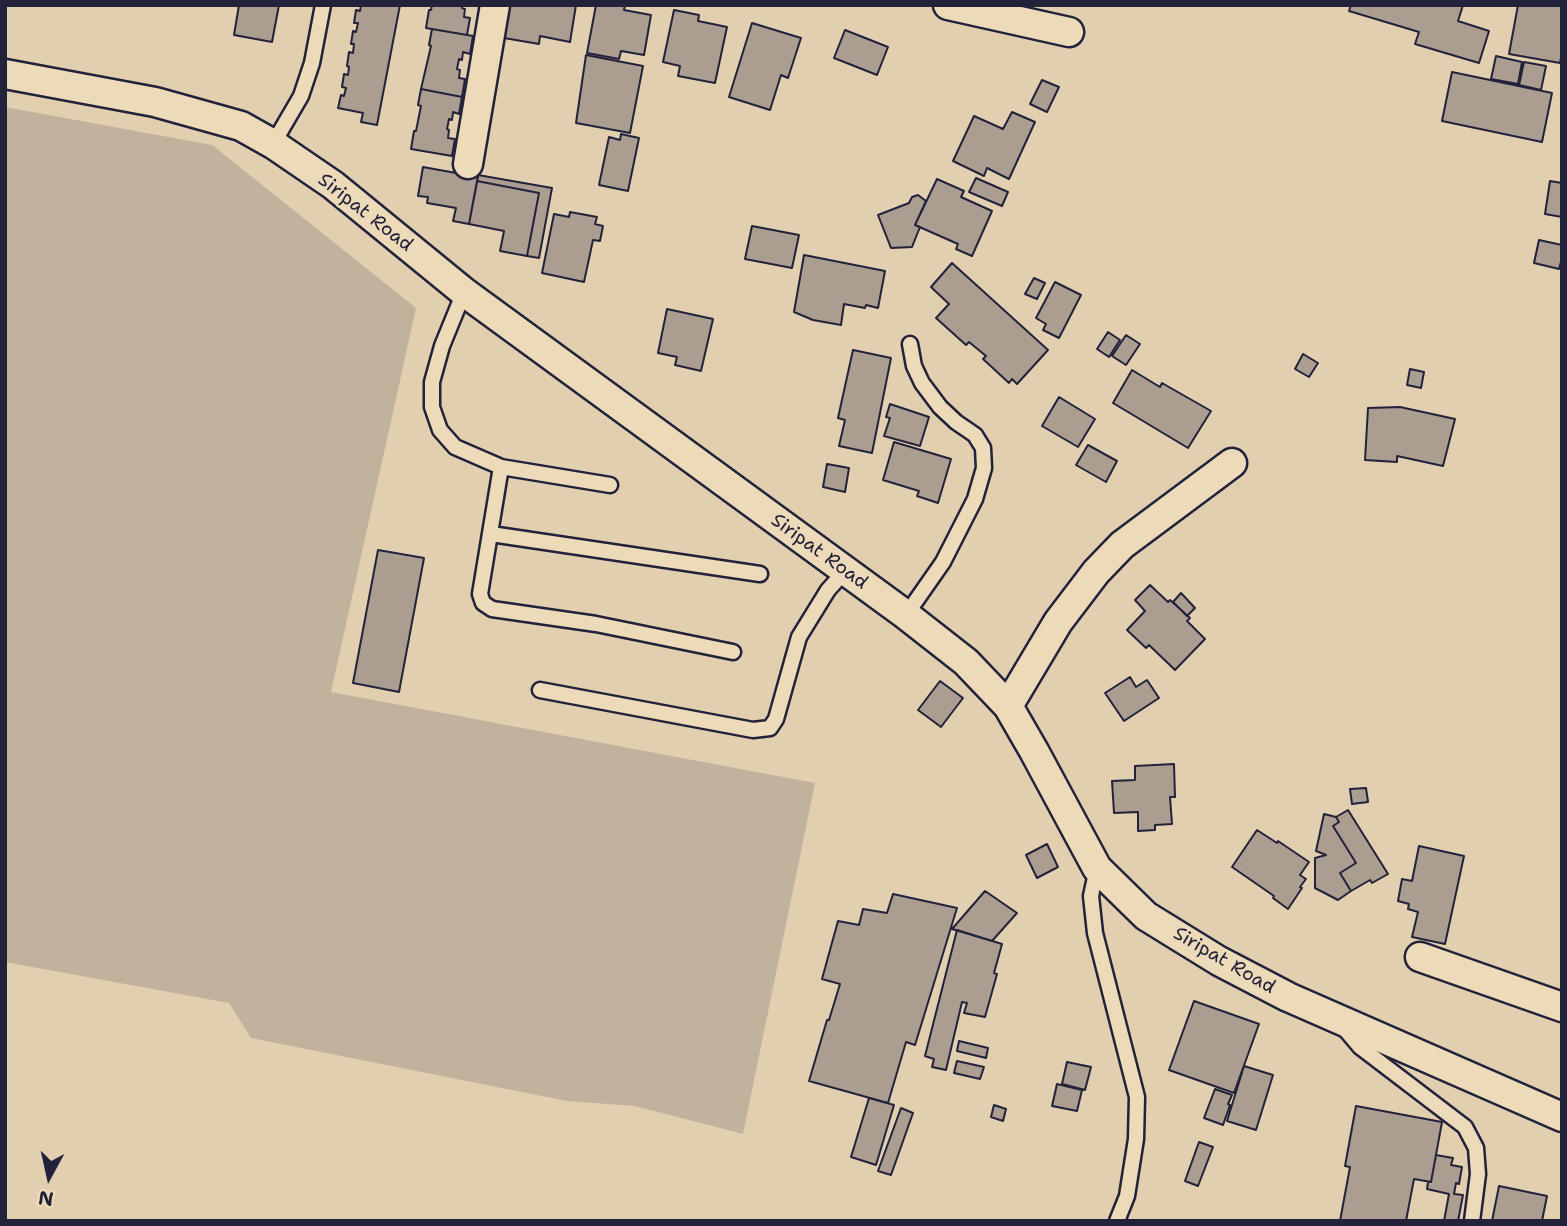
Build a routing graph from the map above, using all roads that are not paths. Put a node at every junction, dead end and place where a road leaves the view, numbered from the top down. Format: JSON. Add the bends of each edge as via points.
{"nodes":[{"id":1,"x":323,"y":5,"type":"edge"},
{"id":2,"x":495,"y":5,"type":"edge"},
{"id":3,"x":948,"y":5,"type":"edge"},
{"id":4,"x":1069,"y":32,"type":"dead end"},
{"id":5,"x":5,"y":74,"type":"edge"},
{"id":6,"x":273,"y":144,"type":"junction"},
{"id":7,"x":468,"y":164,"type":"dead end"},
{"id":8,"x":464,"y":292,"type":"junction"},
{"id":9,"x":910,"y":344,"type":"dead end"},
{"id":10,"x":1232,"y":463,"type":"dead end"},
{"id":11,"x":501,"y":467,"type":"junction"},
{"id":12,"x":610,"y":485,"type":"dead end"},
{"id":13,"x":491,"y":534,"type":"junction"},
{"id":14,"x":845,"y":571,"type":"junction"},
{"id":15,"x":760,"y":574,"type":"dead end"},
{"id":16,"x":906,"y":615,"type":"junction"},
{"id":17,"x":733,"y":652,"type":"dead end"},
{"id":18,"x":540,"y":690,"type":"dead end"},
{"id":19,"x":1008,"y":706,"type":"junction"},
{"id":20,"x":1097,"y":868,"type":"junction"},
{"id":21,"x":1420,"y":957,"type":"dead end"},
{"id":22,"x":1562,"y":1007,"type":"edge"},
{"id":23,"x":1336,"y":1018,"type":"junction"},
{"id":24,"x":1562,"y":1117,"type":"edge"},
{"id":25,"x":1117,"y":1221,"type":"edge"},
{"id":26,"x":1472,"y":1221,"type":"edge"}],
"edges":[{"from":1,"to":6,"type":"lane","via":[[301,96]]},
{"from":2,"to":7,"type":"street"},
{"from":3,"to":4,"type":"street"},
{"from":5,"to":6,"type":"street","name":"Siripat Road","via":[[155,102],[241,126]]},
{"from":6,"to":8,"type":"street","name":"Siripat Road","via":[[333,185]]},
{"from":8,"to":11,"type":"lane","via":[[442,346],[432,382],[432,407],[440,430],[455,447]]},
{"from":8,"to":14,"type":"street","name":"Siripat Road"},
{"from":9,"to":16,"type":"lane","via":[[922,383],[940,407],[975,435],[983,448],[984,468],[975,499],[943,562]]},
{"from":10,"to":19,"type":"street","via":[[1122,545],[1096,572],[1058,622]]},
{"from":11,"to":12,"type":"lane"},
{"from":11,"to":13,"type":"lane"},
{"from":13,"to":15,"type":"lane"},
{"from":13,"to":17,"type":"lane","via":[[480,594],[483,603],[492,608]]},
{"from":14,"to":16,"type":"street","name":"Siripat Road"},
{"from":14,"to":18,"type":"lane","via":[[799,637],[770,728],[753,730]]},
{"from":16,"to":19,"type":"street","name":"Siripat Road","via":[[966,662]]},
{"from":19,"to":20,"type":"street","name":"Siripat Road"},
{"from":20,"to":23,"type":"street","name":"Siripat Road","via":[[1146,916],[1219,961]]},
{"from":20,"to":25,"type":"lane","via":[[1091,896],[1095,933],[1137,1097],[1127,1196]]},
{"from":21,"to":22,"type":"street"},
{"from":23,"to":24,"type":"street","name":"Siripat Road"},
{"from":23,"to":26,"type":"lane","via":[[1360,1047],[1465,1127],[1476,1148],[1478,1174]]}]}
